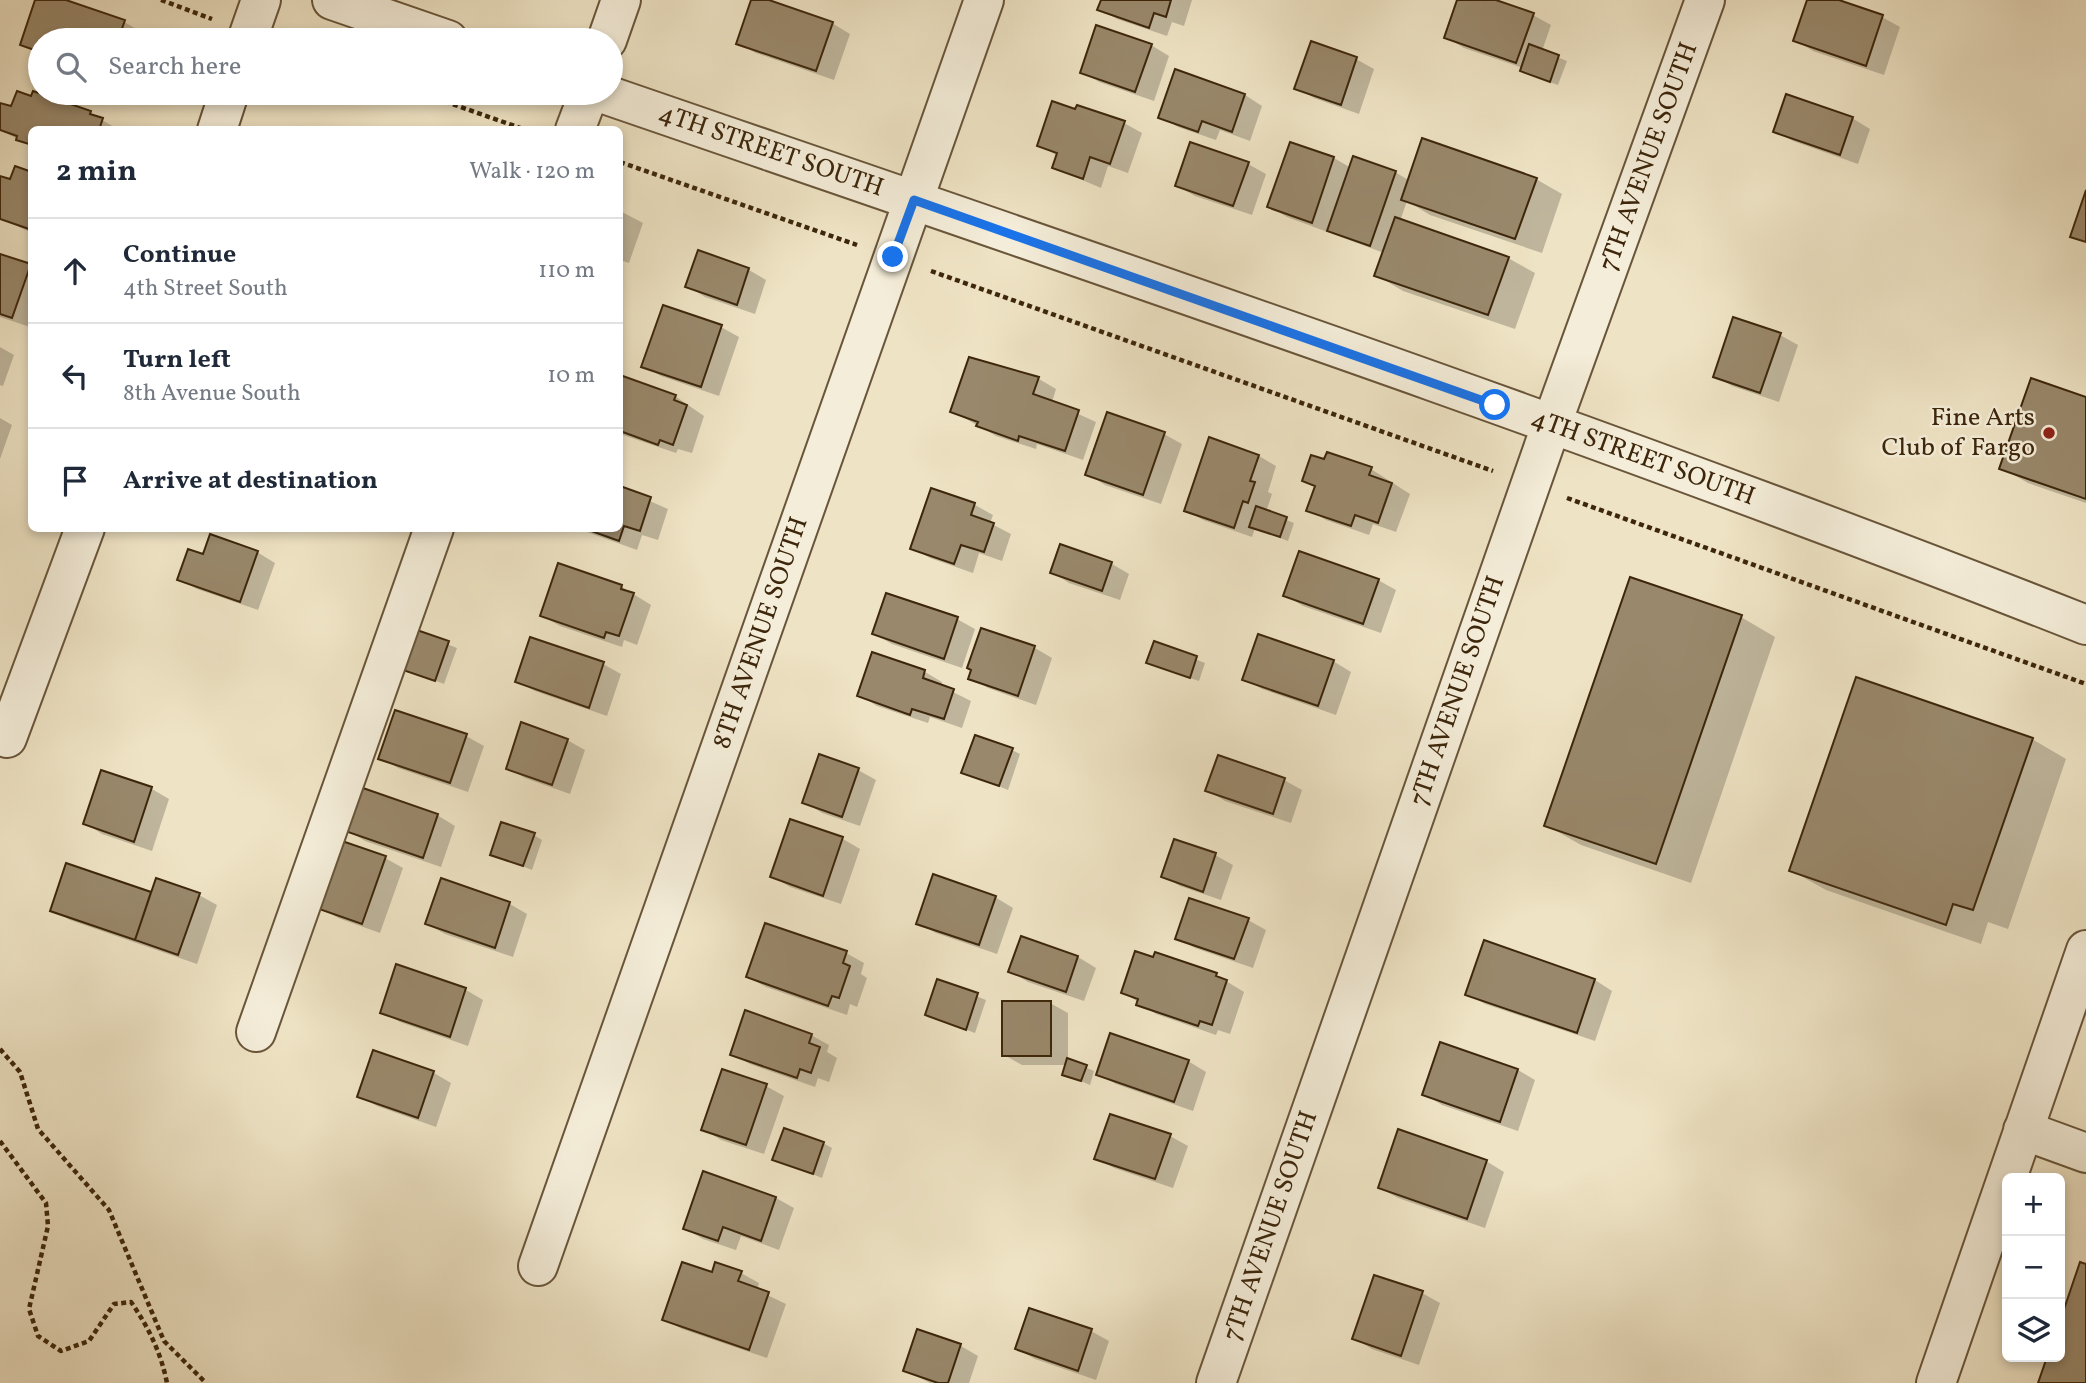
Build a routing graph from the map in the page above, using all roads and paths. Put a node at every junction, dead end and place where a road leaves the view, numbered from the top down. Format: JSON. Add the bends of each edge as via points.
{"nodes":[{"id":1,"x":160,"y":0,"type":"edge"},
{"id":2,"x":261,"y":0,"type":"edge"},
{"id":3,"x":331,"y":0,"type":"edge"},
{"id":4,"x":621,"y":0,"type":"edge"},
{"id":5,"x":984,"y":0,"type":"edge"},
{"id":6,"x":1705,"y":0,"type":"edge"},
{"id":7,"x":226,"y":28,"type":"edge"},
{"id":8,"x":233,"y":28,"type":"edge"},
{"id":9,"x":413,"y":28,"type":"edge"},
{"id":10,"x":611,"y":28,"type":"edge"},
{"id":11,"x":623,"y":101,"type":"edge"},
{"id":12,"x":225,"y":105,"type":"edge"},
{"id":13,"x":455,"y":105,"type":"edge"},
{"id":14,"x":584,"y":105,"type":"edge"},
{"id":15,"x":218,"y":126,"type":"edge"},
{"id":16,"x":515,"y":126,"type":"edge"},
{"id":17,"x":577,"y":126,"type":"edge"},
{"id":18,"x":623,"y":163,"type":"edge"},
{"id":19,"x":914,"y":200,"type":"junction"},
{"id":20,"x":866,"y":248,"type":"dead end"},
{"id":21,"x":922,"y":267,"type":"dead end"},
{"id":22,"x":1551,"y":425,"type":"junction"},
{"id":23,"x":1502,"y":475,"type":"dead end"},
{"id":24,"x":1560,"y":496,"type":"dead end"},
{"id":25,"x":84,"y":532,"type":"edge"},
{"id":26,"x":433,"y":532,"type":"edge"},
{"id":27,"x":2086,"y":625,"type":"edge"},
{"id":28,"x":2086,"y":684,"type":"edge"},
{"id":29,"x":7,"y":738,"type":"dead end"},
{"id":30,"x":2086,"y":950,"type":"edge"},
{"id":31,"x":256,"y":1032,"type":"dead end"},
{"id":32,"x":0,"y":1049,"type":"edge"},
{"id":33,"x":2023,"y":1130,"type":"junction"},
{"id":34,"x":0,"y":1141,"type":"edge"},
{"id":35,"x":2086,"y":1153,"type":"edge"},
{"id":36,"x":538,"y":1265,"type":"dead end"},
{"id":37,"x":167,"y":1383,"type":"edge"},
{"id":38,"x":206,"y":1383,"type":"edge"},
{"id":39,"x":1216,"y":1383,"type":"edge"},
{"id":40,"x":1936,"y":1383,"type":"edge"}],
"edges":[{"from":1,"to":7,"type":"path"},
{"from":2,"to":8,"type":"street"},
{"from":3,"to":9,"type":"street"},
{"from":4,"to":10,"type":"street"},
{"from":5,"to":19,"type":"street","name":"8TH AVENUE SOUTH"},
{"from":6,"to":22,"type":"street","name":"7TH AVENUE SOUTH"},
{"from":11,"to":19,"type":"street","name":"4TH STREET SOUTH"},
{"from":12,"to":15,"type":"street"},
{"from":13,"to":16,"type":"path"},
{"from":14,"to":17,"type":"street"},
{"from":18,"to":20,"type":"path"},
{"from":19,"to":22,"type":"street","name":"4TH STREET SOUTH"},
{"from":19,"to":36,"type":"street","name":"8TH AVENUE SOUTH"},
{"from":21,"to":23,"type":"path"},
{"from":22,"to":27,"type":"street","name":"4TH STREET SOUTH","via":[[1842,529]]},
{"from":22,"to":39,"type":"street","name":"7TH AVENUE SOUTH"},
{"from":24,"to":28,"type":"path"},
{"from":25,"to":29,"type":"street"},
{"from":26,"to":31,"type":"street"},
{"from":30,"to":33,"type":"street"},
{"from":32,"to":38,"type":"path","via":[[20,1072],[38,1129],[109,1210],[164,1341]]},
{"from":33,"to":35,"type":"street"},
{"from":33,"to":40,"type":"street"},
{"from":34,"to":37,"type":"path","via":[[46,1203],[48,1226],[29,1309],[38,1336],[61,1351],[89,1341],[114,1304],[131,1303],[157,1348]]}]}
